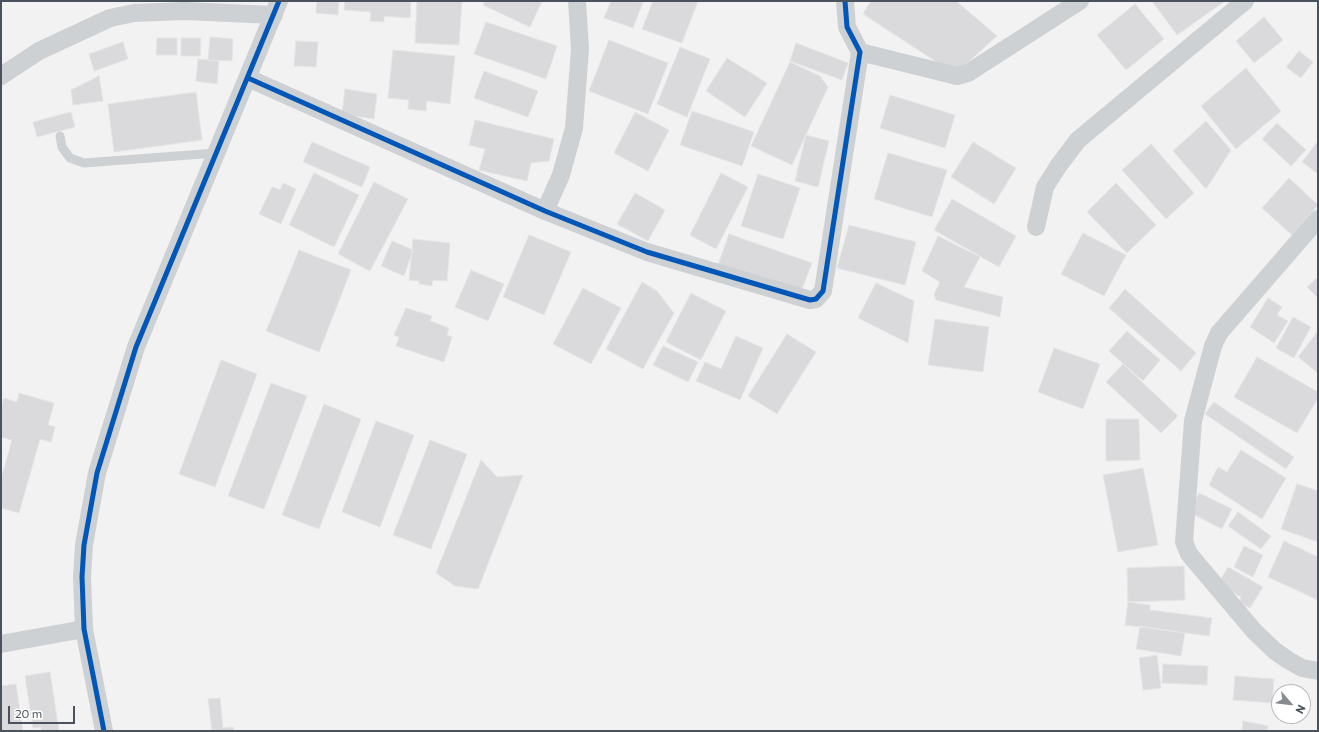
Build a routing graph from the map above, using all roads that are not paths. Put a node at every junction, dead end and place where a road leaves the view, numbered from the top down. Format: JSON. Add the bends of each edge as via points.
{"nodes":[{"id":1,"x":576,"y":1,"type":"edge"},
{"id":2,"x":845,"y":1,"type":"edge"},
{"id":3,"x":1080,"y":1,"type":"edge"},
{"id":4,"x":1245,"y":1,"type":"edge"},
{"id":5,"x":277,"y":8,"type":"edge"},
{"id":6,"x":860,"y":52,"type":"junction"},
{"id":7,"x":1,"y":76,"type":"edge"},
{"id":8,"x":248,"y":78,"type":"junction"},
{"id":9,"x":60,"y":136,"type":"dead end"},
{"id":10,"x":216,"y":153,"type":"junction"},
{"id":11,"x":545,"y":211,"type":"junction"},
{"id":12,"x":1318,"y":219,"type":"edge"},
{"id":13,"x":1036,"y":227,"type":"dead end"},
{"id":14,"x":84,"y":629,"type":"junction"},
{"id":15,"x":1,"y":644,"type":"edge"},
{"id":16,"x":1318,"y":671,"type":"edge"},
{"id":17,"x":104,"y":731,"type":"edge"}],
"edges":[{"from":1,"to":11,"type":"street","via":[[580,49],[574,128],[561,175]]},
{"from":2,"to":6,"type":"street","via":[[847,27]]},
{"from":3,"to":6,"type":"street","via":[[968,73],[957,76]]},
{"from":4,"to":13,"type":"street","via":[[1078,140],[1045,187]]},
{"from":5,"to":7,"type":"street","via":[[134,13],[110,18],[39,50]]},
{"from":5,"to":8,"type":"street"},
{"from":6,"to":11,"type":"street","via":[[823,291],[816,299],[810,300],[647,252]]},
{"from":8,"to":10,"type":"street"},
{"from":8,"to":11,"type":"street"},
{"from":9,"to":10,"type":"lane","via":[[62,147],[70,158],[84,163]]},
{"from":10,"to":14,"type":"street","via":[[136,347],[97,473],[84,545]]},
{"from":12,"to":16,"type":"street","via":[[1219,333],[1213,346],[1193,420],[1184,542],[1189,554],[1254,631],[1288,660],[1302,668]]},
{"from":14,"to":15,"type":"street"},
{"from":14,"to":17,"type":"street"}]}
